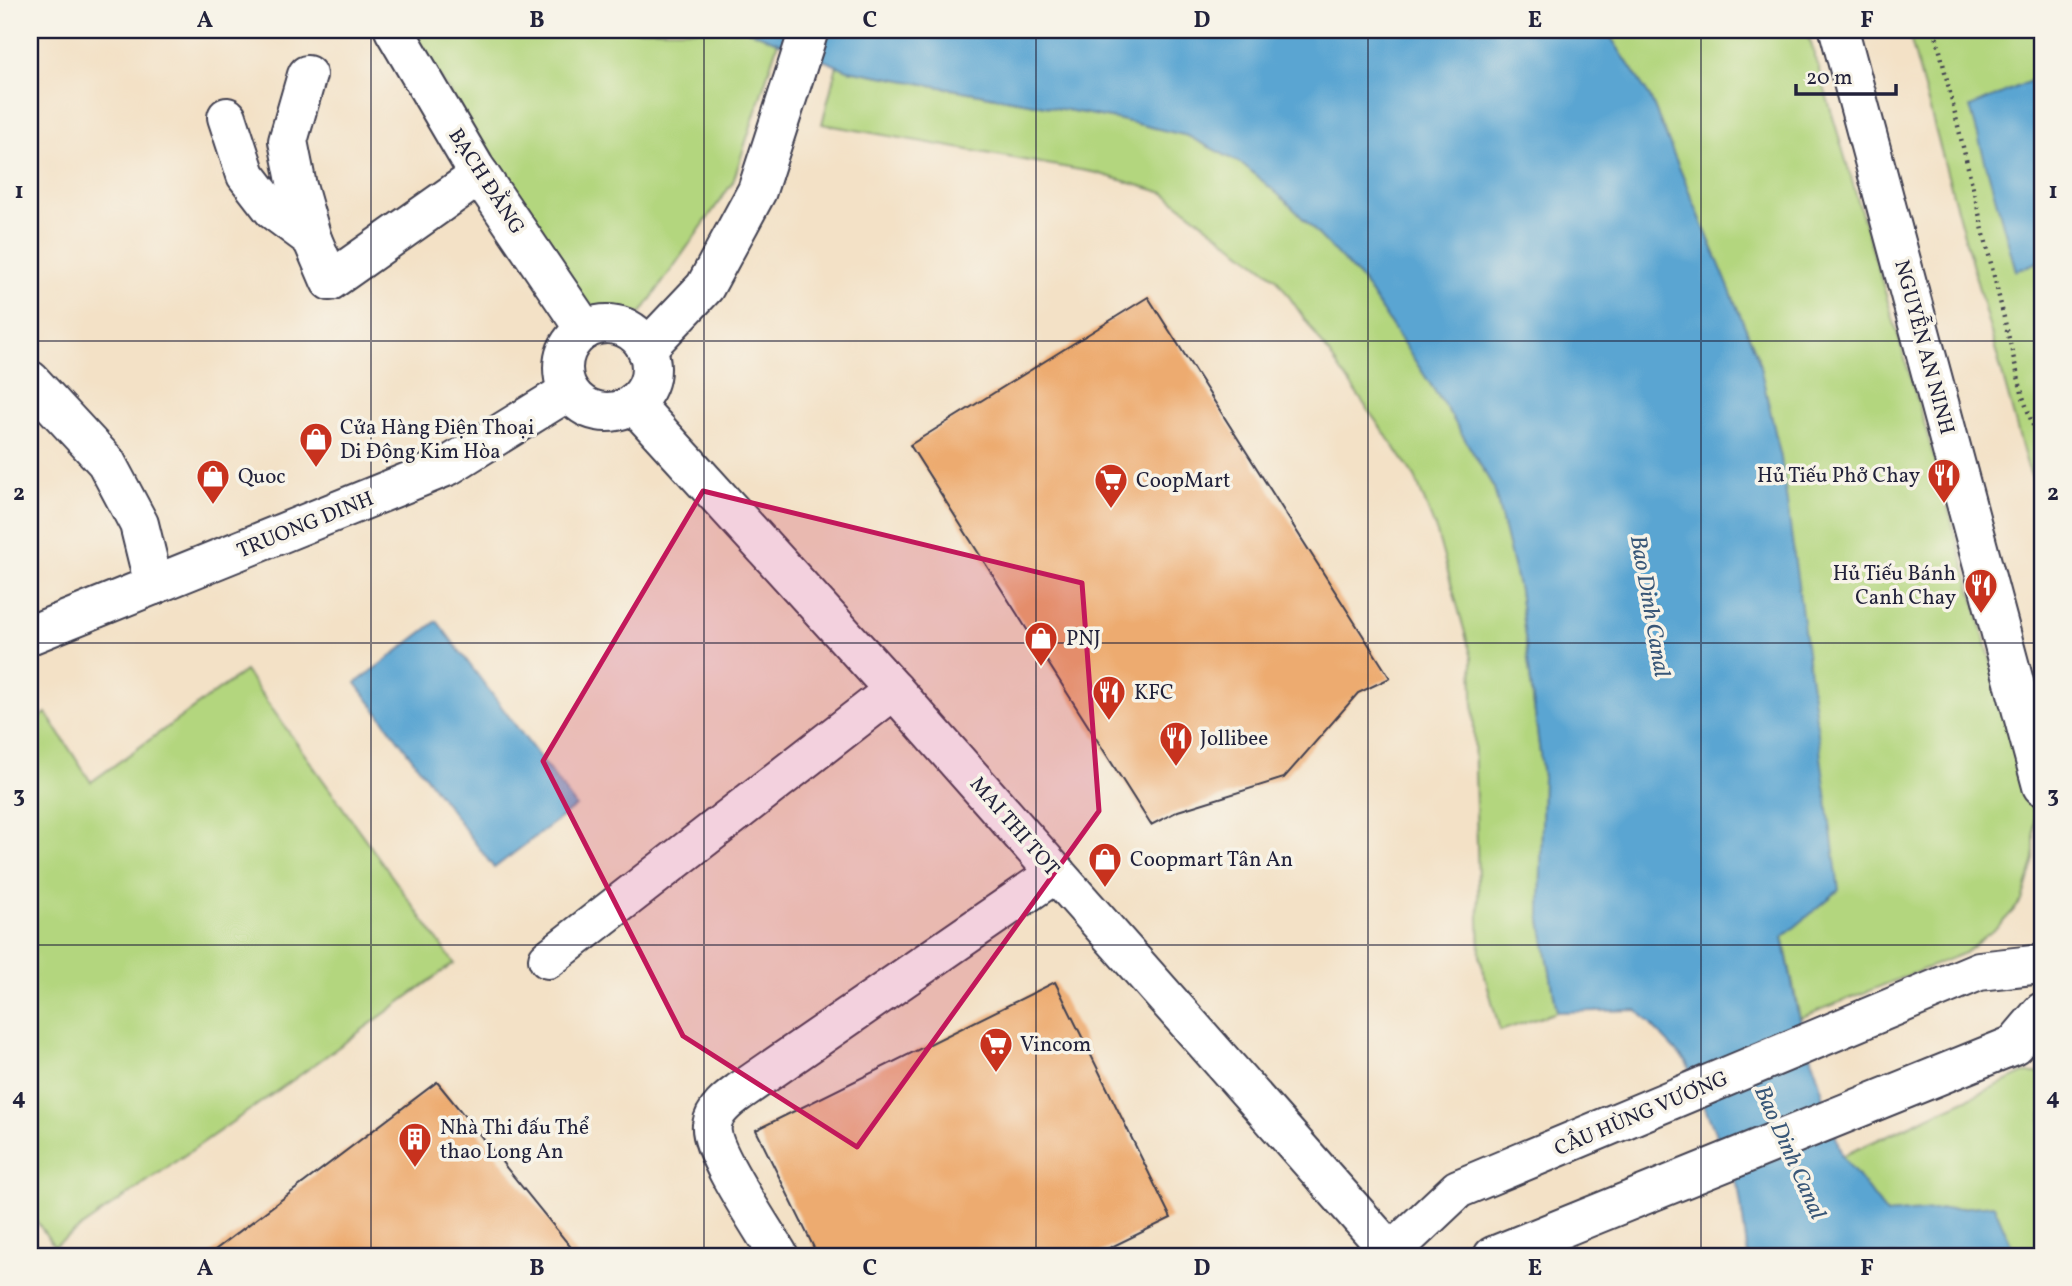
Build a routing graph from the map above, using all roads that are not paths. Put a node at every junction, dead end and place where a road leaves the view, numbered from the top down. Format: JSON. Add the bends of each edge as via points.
{"nodes":[{"id":1,"x":394,"y":30,"type":"edge"},
{"id":2,"x":809,"y":30,"type":"edge"},
{"id":3,"x":1839,"y":30,"type":"edge"},
{"id":4,"x":307,"y":75,"type":"dead end"},
{"id":5,"x":227,"y":117,"type":"dead end"},
{"id":6,"x":480,"y":175,"type":"junction"},
{"id":7,"x":312,"y":239,"type":"junction"},
{"id":8,"x":586,"y":330,"type":"junction"},
{"id":9,"x":646,"y":349,"type":"junction"},
{"id":10,"x":30,"y":380,"type":"edge"},
{"id":11,"x":569,"y":391,"type":"junction"},
{"id":12,"x":633,"y":403,"type":"junction"},
{"id":13,"x":154,"y":585,"type":"junction"},
{"id":14,"x":30,"y":635,"type":"edge"},
{"id":15,"x":894,"y":690,"type":"junction"},
{"id":16,"x":2042,"y":786,"type":"edge"},
{"id":17,"x":1056,"y":873,"type":"junction"},
{"id":18,"x":548,"y":959,"type":"dead end"},
{"id":19,"x":2042,"y":964,"type":"edge"},
{"id":20,"x":2042,"y":1012,"type":"edge"},
{"id":21,"x":779,"y":1256,"type":"edge"},
{"id":22,"x":1398,"y":1256,"type":"edge"},
{"id":23,"x":1493,"y":1256,"type":"edge"}],
"edges":[{"from":1,"to":6,"type":"street","name":"BẠCH ĐẰNG"},
{"from":2,"to":9,"type":"street","via":[[757,191],[705,287]]},
{"from":3,"to":16,"type":"street","name":"NGUYỄN AN NINH"},
{"from":4,"to":7,"type":"street","via":[[288,141]]},
{"from":5,"to":7,"type":"street","via":[[246,175],[273,210]]},
{"from":6,"to":7,"type":"street","via":[[330,281]]},
{"from":6,"to":8,"type":"street","name":"BẠCH ĐẰNG"},
{"from":8,"to":9,"type":"street","via":[[599,325],[627,329]]},
{"from":8,"to":11,"type":"street","via":[[566,350],[564,378]]},
{"from":9,"to":12,"type":"street","via":[[649,379]]},
{"from":10,"to":13,"type":"street","via":[[106,462],[139,524]]},
{"from":11,"to":12,"type":"street","via":[[598,411],[620,410]]},
{"from":11,"to":13,"type":"street","name":"TRUONG DINH","via":[[448,466]]},
{"from":12,"to":15,"type":"street","name":"MAI THI TOT"},
{"from":13,"to":14,"type":"street","name":"TRUONG DINH"},
{"from":15,"to":17,"type":"street","name":"MAI THI TOT"},
{"from":15,"to":18,"type":"street"},
{"from":17,"to":21,"type":"street","via":[[739,1092],[717,1113],[712,1125],[715,1146]]},
{"from":17,"to":22,"type":"street","name":"MAI THI TOT"},
{"from":19,"to":22,"type":"street","name":"CẦU HÙNG VƯƠNG","via":[[1979,971],[1458,1189]]},
{"from":20,"to":23,"type":"street","via":[[2014,1045]]}]}
